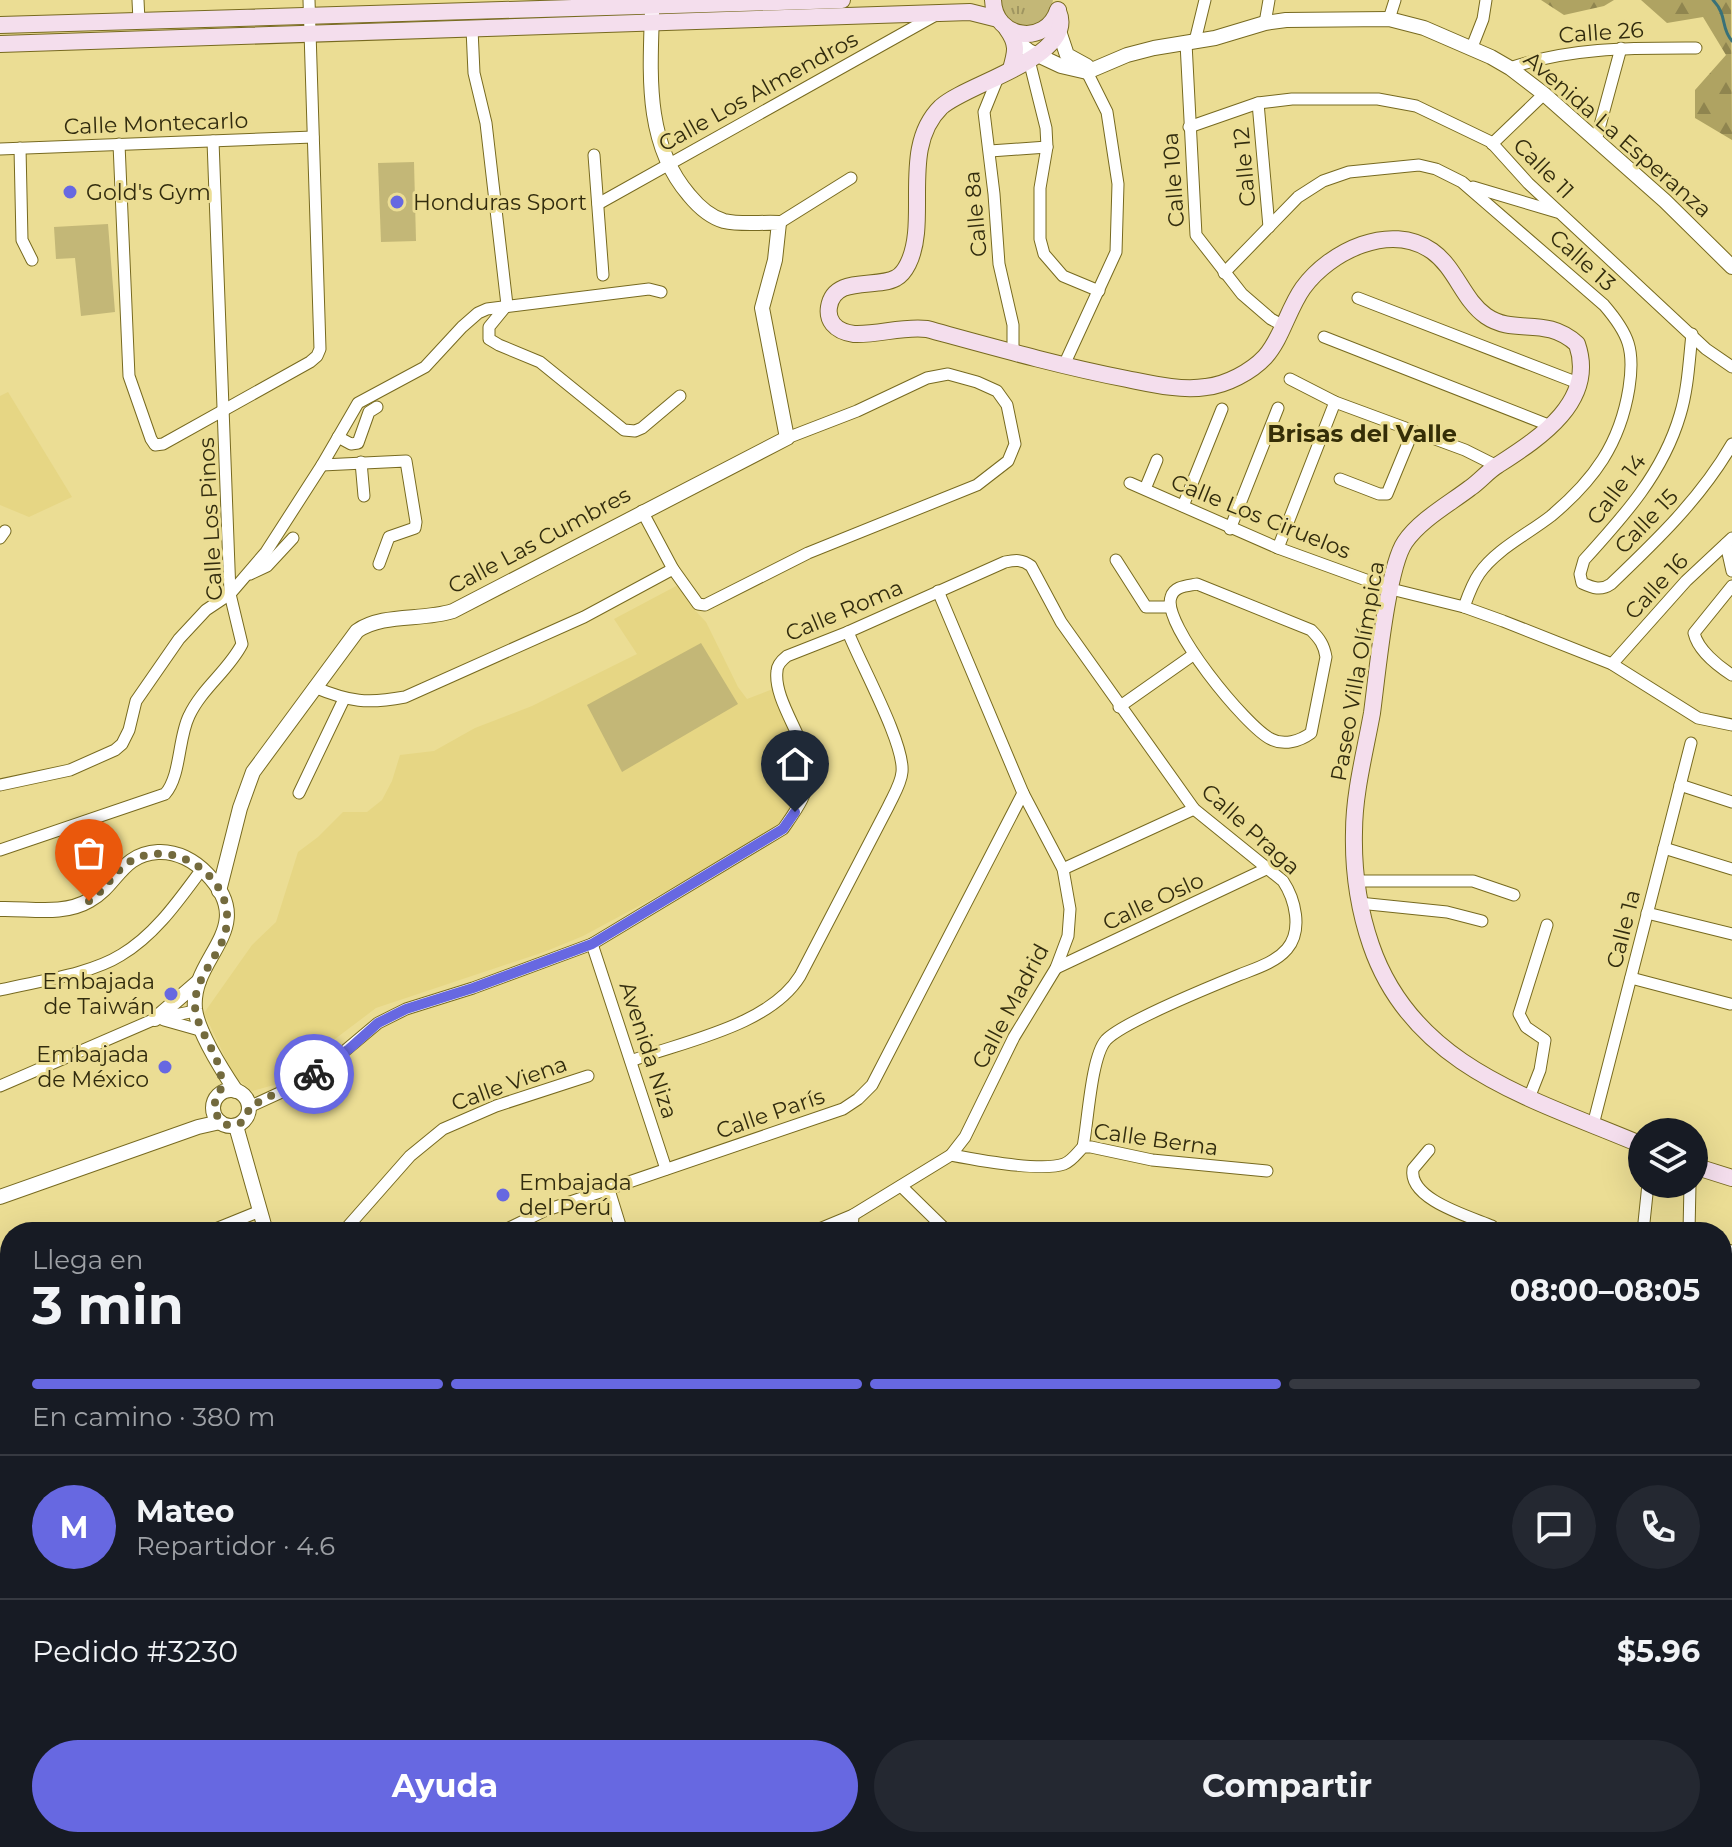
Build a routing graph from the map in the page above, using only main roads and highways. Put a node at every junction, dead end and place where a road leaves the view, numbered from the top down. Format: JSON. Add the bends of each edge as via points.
{"nodes":[{"id":1,"x":842,"y":0,"type":"edge"},
{"id":2,"x":993,"y":0,"type":"edge"},
{"id":3,"x":792,"y":1,"type":"edge"},
{"id":4,"x":584,"y":4,"type":"edge"},
{"id":5,"x":1059,"y":5,"type":"edge"},
{"id":6,"x":309,"y":7,"type":"edge"},
{"id":7,"x":0,"y":25,"type":"edge"},
{"id":8,"x":1007,"y":29,"type":"junction"},
{"id":9,"x":0,"y":44,"type":"edge"},
{"id":10,"x":1005,"y":72,"type":"junction"},
{"id":11,"x":1628,"y":1139,"type":"edge"},
{"id":12,"x":1708,"y":1170,"type":"edge"},
{"id":13,"x":1732,"y":1178,"type":"edge"}],
"edges":[{"from":1,"to":3,"type":"main road"},
{"from":2,"to":8,"type":"main road"},
{"from":3,"to":4,"type":"main road"},
{"from":4,"to":6,"type":"main road"},
{"from":5,"to":8,"type":"main road","via":[[1053,21],[1040,32],[1023,35]]},
{"from":5,"to":10,"type":"main road","via":[[1059,31],[1050,45]]},
{"from":6,"to":7,"type":"main road","via":[[139,21]]},
{"from":8,"to":9,"type":"main road","via":[[970,12]]},
{"from":8,"to":10,"type":"main road","via":[[1016,52]]},
{"from":10,"to":11,"type":"main road","name":"Paseo Villa Olímpica","via":[[957,96],[934,115],[920,146],[913,246],[903,273],[840,290],[828,309],[834,326],[847,333],[927,329],[1141,382],[1207,387],[1255,365],[1273,346],[1302,289],[1329,262],[1359,245],[1388,239],[1431,250],[1488,317],[1548,327],[1567,335],[1578,349],[1578,383],[1570,405],[1535,442],[1497,466],[1407,539],[1401,550],[1354,828],[1355,881],[1378,965],[1412,1019],[1437,1044],[1529,1098]]},
{"from":12,"to":13,"type":"main road"}]}
